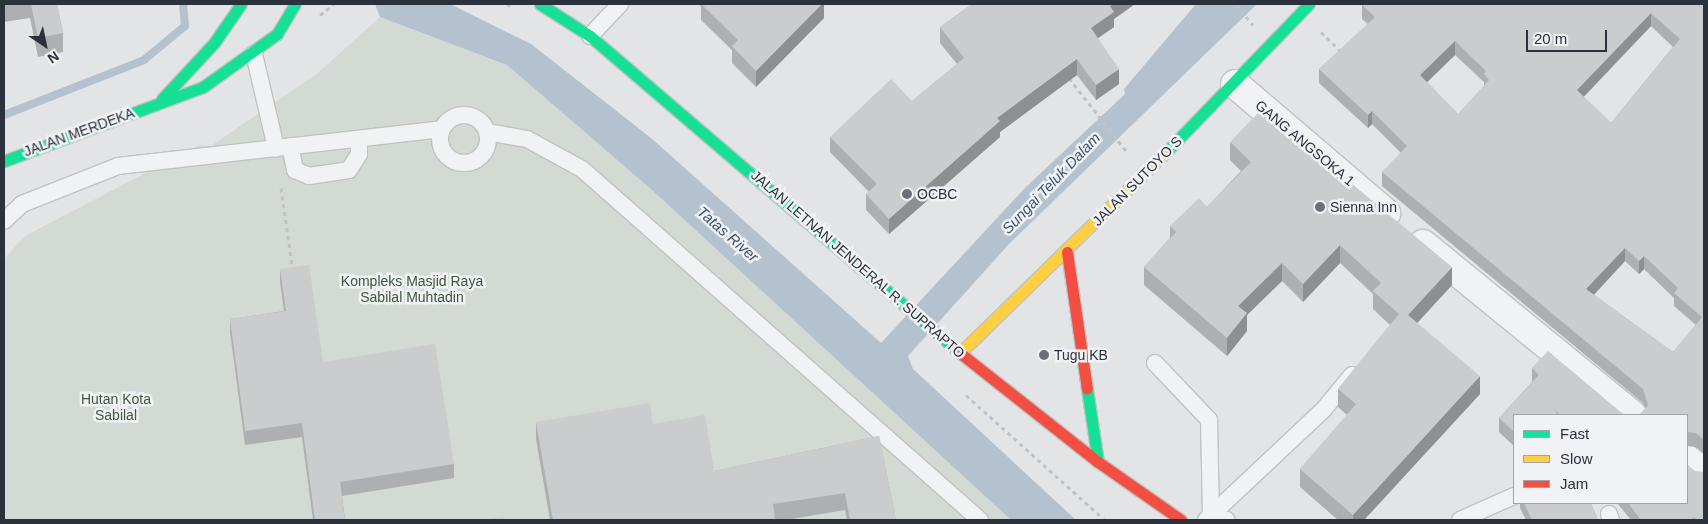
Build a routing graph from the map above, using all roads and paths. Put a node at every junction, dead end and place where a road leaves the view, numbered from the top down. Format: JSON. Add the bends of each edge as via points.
{"nodes":[{"id":1,"x":241,"y":4,"type":"edge"},
{"id":2,"x":295,"y":4,"type":"edge"},
{"id":3,"x":540,"y":4,"type":"edge"},
{"id":4,"x":620,"y":4,"type":"edge"},
{"id":5,"x":1236,"y":4,"type":"edge"},
{"id":6,"x":558,"y":8,"type":"edge"},
{"id":7,"x":1305,"y":8,"type":"edge"},
{"id":8,"x":1252,"y":24,"type":"dead end"},
{"id":9,"x":590,"y":36,"type":"junction"},
{"id":10,"x":254,"y":54,"type":"junction"},
{"id":11,"x":1351,"y":60,"type":"edge"},
{"id":12,"x":1063,"y":70,"type":"edge"},
{"id":13,"x":1235,"y":84,"type":"junction"},
{"id":14,"x":155,"y":105,"type":"junction"},
{"id":15,"x":442,"y":129,"type":"junction"},
{"id":16,"x":487,"y":132,"type":"junction"},
{"id":17,"x":359,"y":141,"type":"junction"},
{"id":18,"x":1121,"y":143,"type":"dead end"},
{"id":19,"x":283,"y":147,"type":"junction"},
{"id":20,"x":4,"y":161,"type":"edge"},
{"id":21,"x":4,"y":221,"type":"edge"},
{"id":22,"x":1067,"y":252,"type":"junction"},
{"id":23,"x":294,"y":277,"type":"edge"},
{"id":24,"x":960,"y":353,"type":"junction"},
{"id":25,"x":1366,"y":359,"type":"edge"},
{"id":26,"x":1156,"y":363,"type":"dead end"},
{"id":27,"x":960,"y":390,"type":"dead end"},
{"id":28,"x":1631,"y":414,"type":"edge"},
{"id":29,"x":1688,"y":460,"type":"edge"},
{"id":30,"x":1098,"y":462,"type":"junction"},
{"id":31,"x":1704,"y":472,"type":"edge"},
{"id":32,"x":1513,"y":496,"type":"edge"},
{"id":33,"x":1161,"y":504,"type":"junction"},
{"id":34,"x":1215,"y":519,"type":"edge"},
{"id":35,"x":980,"y":520,"type":"edge"},
{"id":36,"x":1105,"y":520,"type":"edge"},
{"id":37,"x":1152,"y":520,"type":"edge"},
{"id":38,"x":1181,"y":520,"type":"edge"},
{"id":39,"x":1460,"y":520,"type":"edge"}],
"edges":[{"from":1,"to":14,"type":"highway","via":[[189,72]]},
{"from":2,"to":10,"type":"highway","name":"JALAN MERDEKA","via":[[283,26]]},
{"from":3,"to":6,"type":"highway","name":"JALAN LETNAN JENDERAL R. SUPRAPTO"},
{"from":4,"to":9,"type":"lane"},
{"from":5,"to":8,"type":"path"},
{"from":6,"to":9,"type":"highway","name":"JALAN LETNAN JENDERAL R. SUPRAPTO"},
{"from":7,"to":11,"type":"path"},
{"from":7,"to":13,"type":"highway","name":"JALAN SUTOYO S"},
{"from":9,"to":24,"type":"highway","name":"JALAN LETNAN JENDERAL R. SUPRAPTO"},
{"from":10,"to":14,"type":"highway","name":"JALAN MERDEKA","via":[[204,88]]},
{"from":10,"to":19,"type":"lane"},
{"from":12,"to":18,"type":"path"},
{"from":13,"to":22,"type":"highway","name":"JALAN SUTOYO S"},
{"from":13,"to":28,"type":"street","name":"GANG ANGSOKA 1","via":[[1466,280]]},
{"from":14,"to":20,"type":"highway","name":"JALAN MERDEKA"},
{"from":15,"to":16,"type":"lane","via":[[461,115],[477,118]]},
{"from":15,"to":16,"type":"lane","via":[[443,152],[462,163],[482,154]]},
{"from":15,"to":17,"type":"lane"},
{"from":16,"to":35,"type":"lane","via":[[527,139],[582,169]]},
{"from":17,"to":19,"type":"lane"},
{"from":17,"to":19,"type":"lane","via":[[359,154],[349,170],[310,176],[295,170]]},
{"from":19,"to":21,"type":"lane","via":[[118,166],[22,204]]},
{"from":19,"to":23,"type":"path"},
{"from":22,"to":24,"type":"highway","name":"JALAN SUTOYO S"},
{"from":22,"to":30,"type":"highway"},
{"from":24,"to":30,"type":"highway","name":"JALAN LETNAN JENDERAL R. SUPRAPTO"},
{"from":25,"to":34,"type":"lane","via":[[1324,409]]},
{"from":26,"to":34,"type":"lane","via":[[1209,420]]},
{"from":27,"to":36,"type":"path"},
{"from":29,"to":31,"type":"street"},
{"from":30,"to":33,"type":"highway","name":"JALAN LETNAN JENDERAL R. SUPRAPTO"},
{"from":32,"to":39,"type":"lane"},
{"from":33,"to":37,"type":"lane"},
{"from":33,"to":38,"type":"highway","name":"JALAN LETNAN JENDERAL R. SUPRAPTO"}]}
